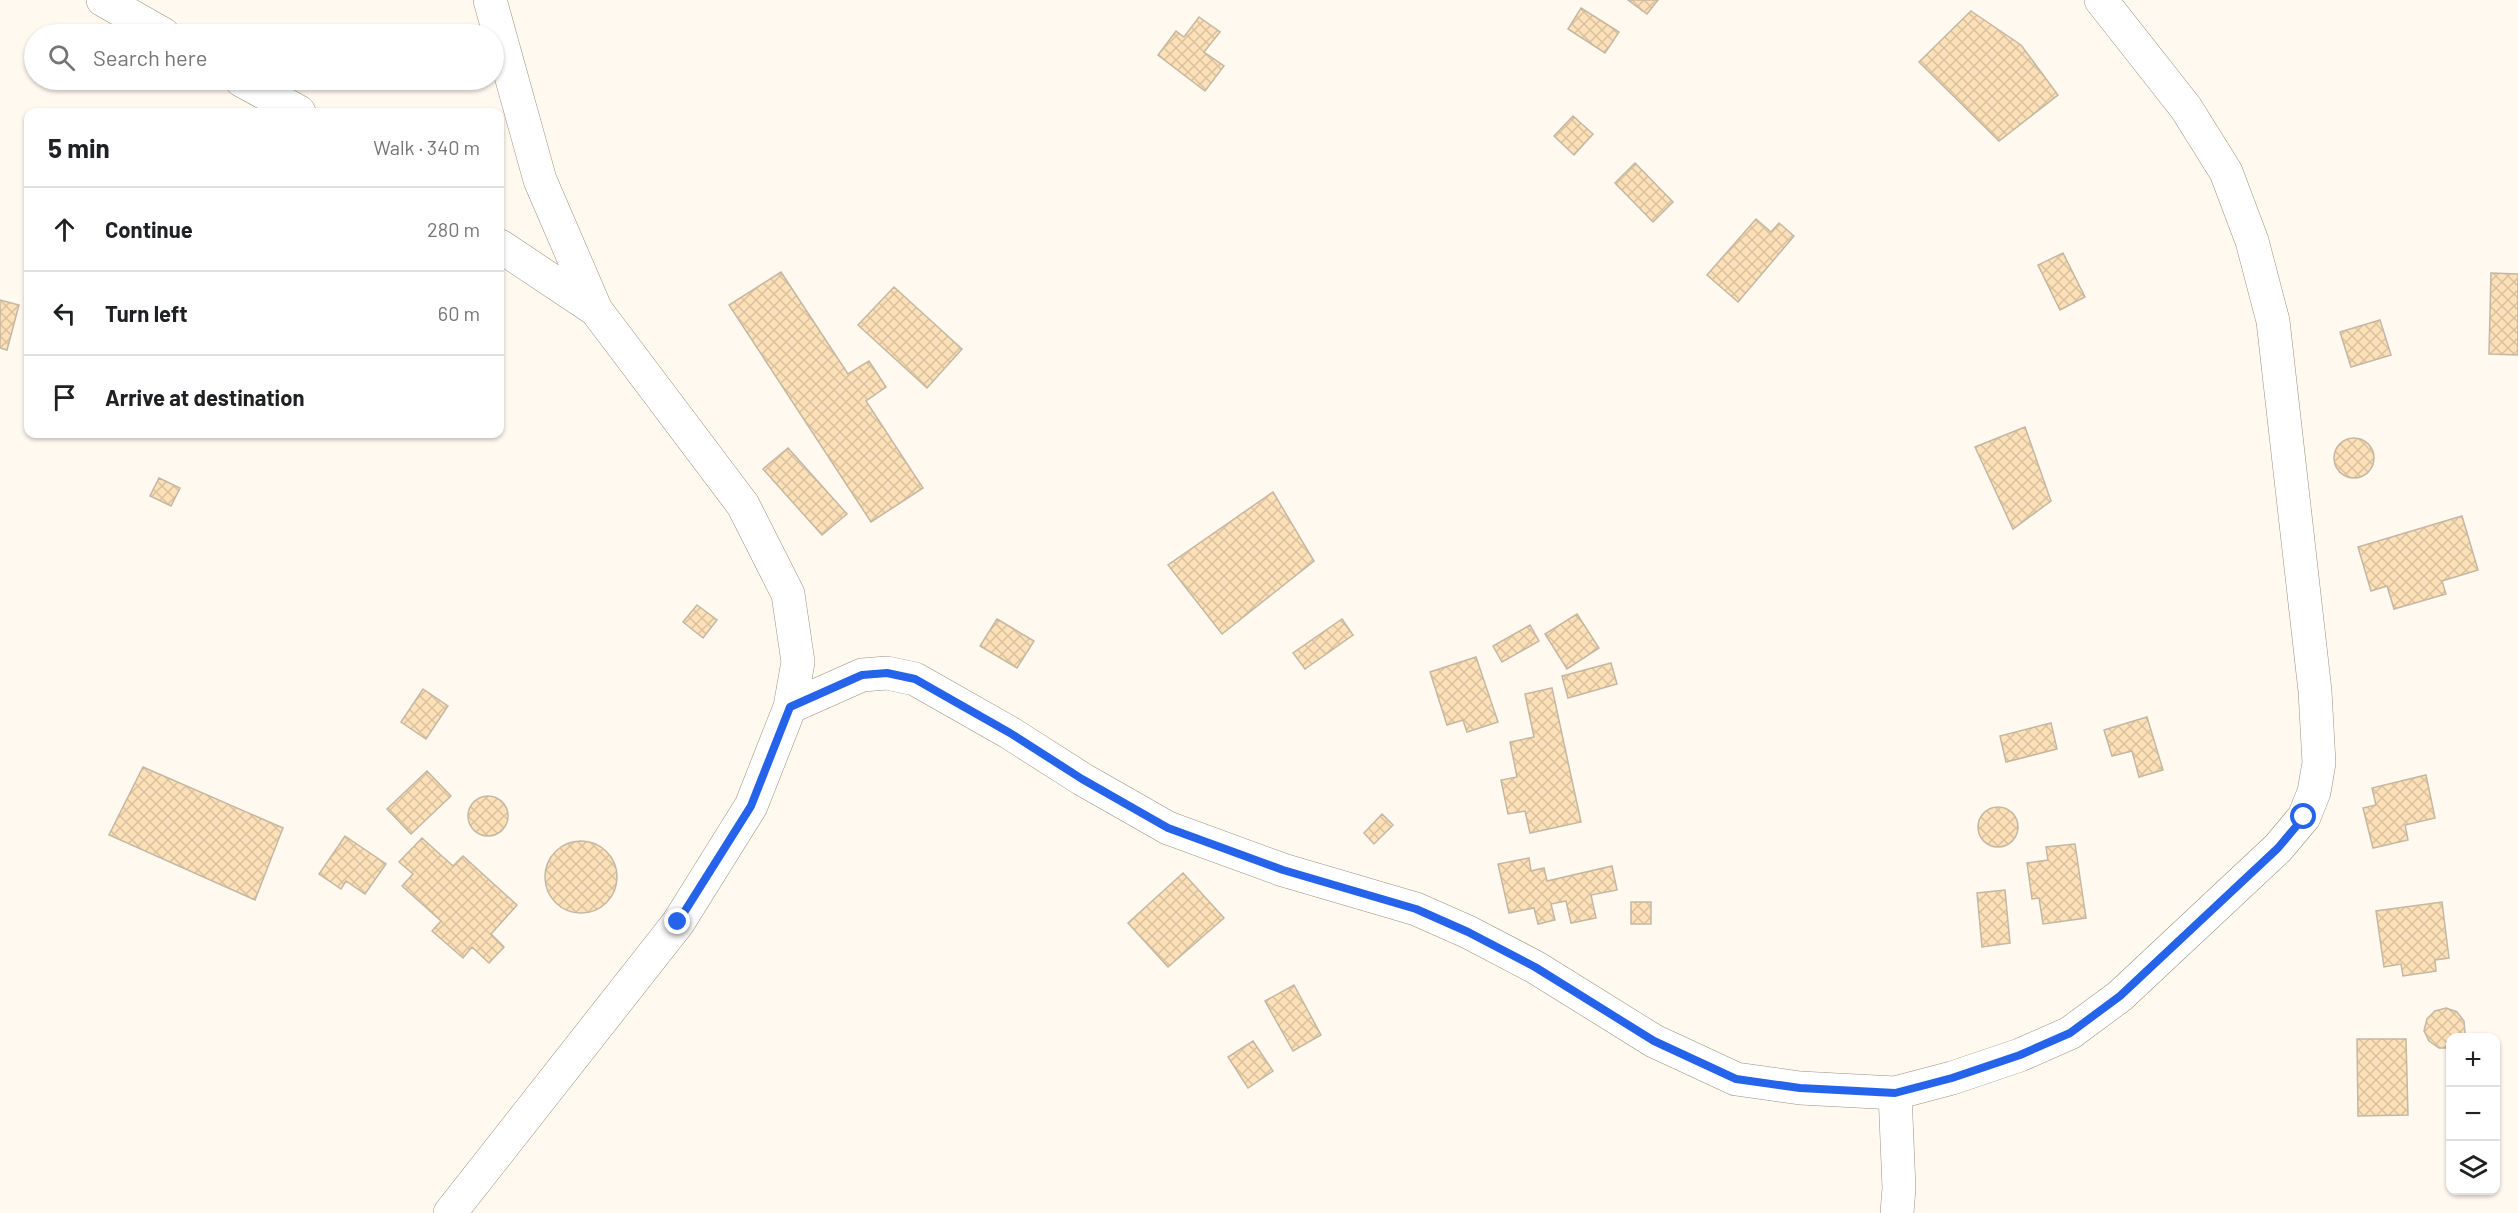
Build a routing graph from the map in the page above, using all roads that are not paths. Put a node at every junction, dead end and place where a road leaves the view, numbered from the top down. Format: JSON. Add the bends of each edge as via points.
{"nodes":[{"id":1,"x":103,"y":0,"type":"edge"},
{"id":2,"x":490,"y":0,"type":"edge"},
{"id":3,"x":2101,"y":0,"type":"edge"},
{"id":4,"x":145,"y":24,"type":"edge"},
{"id":5,"x":497,"y":24,"type":"edge"},
{"id":6,"x":504,"y":50,"type":"edge"},
{"id":7,"x":259,"y":90,"type":"edge"},
{"id":8,"x":292,"y":108,"type":"edge"},
{"id":9,"x":504,"y":249,"type":"edge"},
{"id":10,"x":596,"y":310,"type":"junction"},
{"id":11,"x":790,"y":707,"type":"junction"},
{"id":12,"x":1895,"y":1093,"type":"junction"},
{"id":13,"x":450,"y":1213,"type":"edge"},
{"id":14,"x":1896,"y":1213,"type":"edge"}],
"edges":[{"from":1,"to":4,"type":"street"},
{"from":2,"to":5,"type":"street"},
{"from":3,"to":12,"type":"street","via":[[2186,108],[2226,172],[2252,241],[2273,321],[2291,468],[2315,691],[2319,763],[2316,782],[2304,817],[2278,848],[2120,996],[2070,1033],[2020,1055]]},
{"from":6,"to":10,"type":"street","via":[[540,180]]},
{"from":7,"to":8,"type":"street"},
{"from":9,"to":10,"type":"street"},
{"from":10,"to":11,"type":"street","via":[[743,506],[788,594],[798,662]]},
{"from":11,"to":12,"type":"street","via":[[862,675],[887,673],[915,679],[1168,828],[1283,870],[1416,909],[1458,927],[1535,967],[1654,1041],[1736,1079],[1800,1088]]},
{"from":11,"to":13,"type":"street","via":[[751,806],[678,922]]},
{"from":12,"to":14,"type":"street","via":[[1899,1188]]}]}
